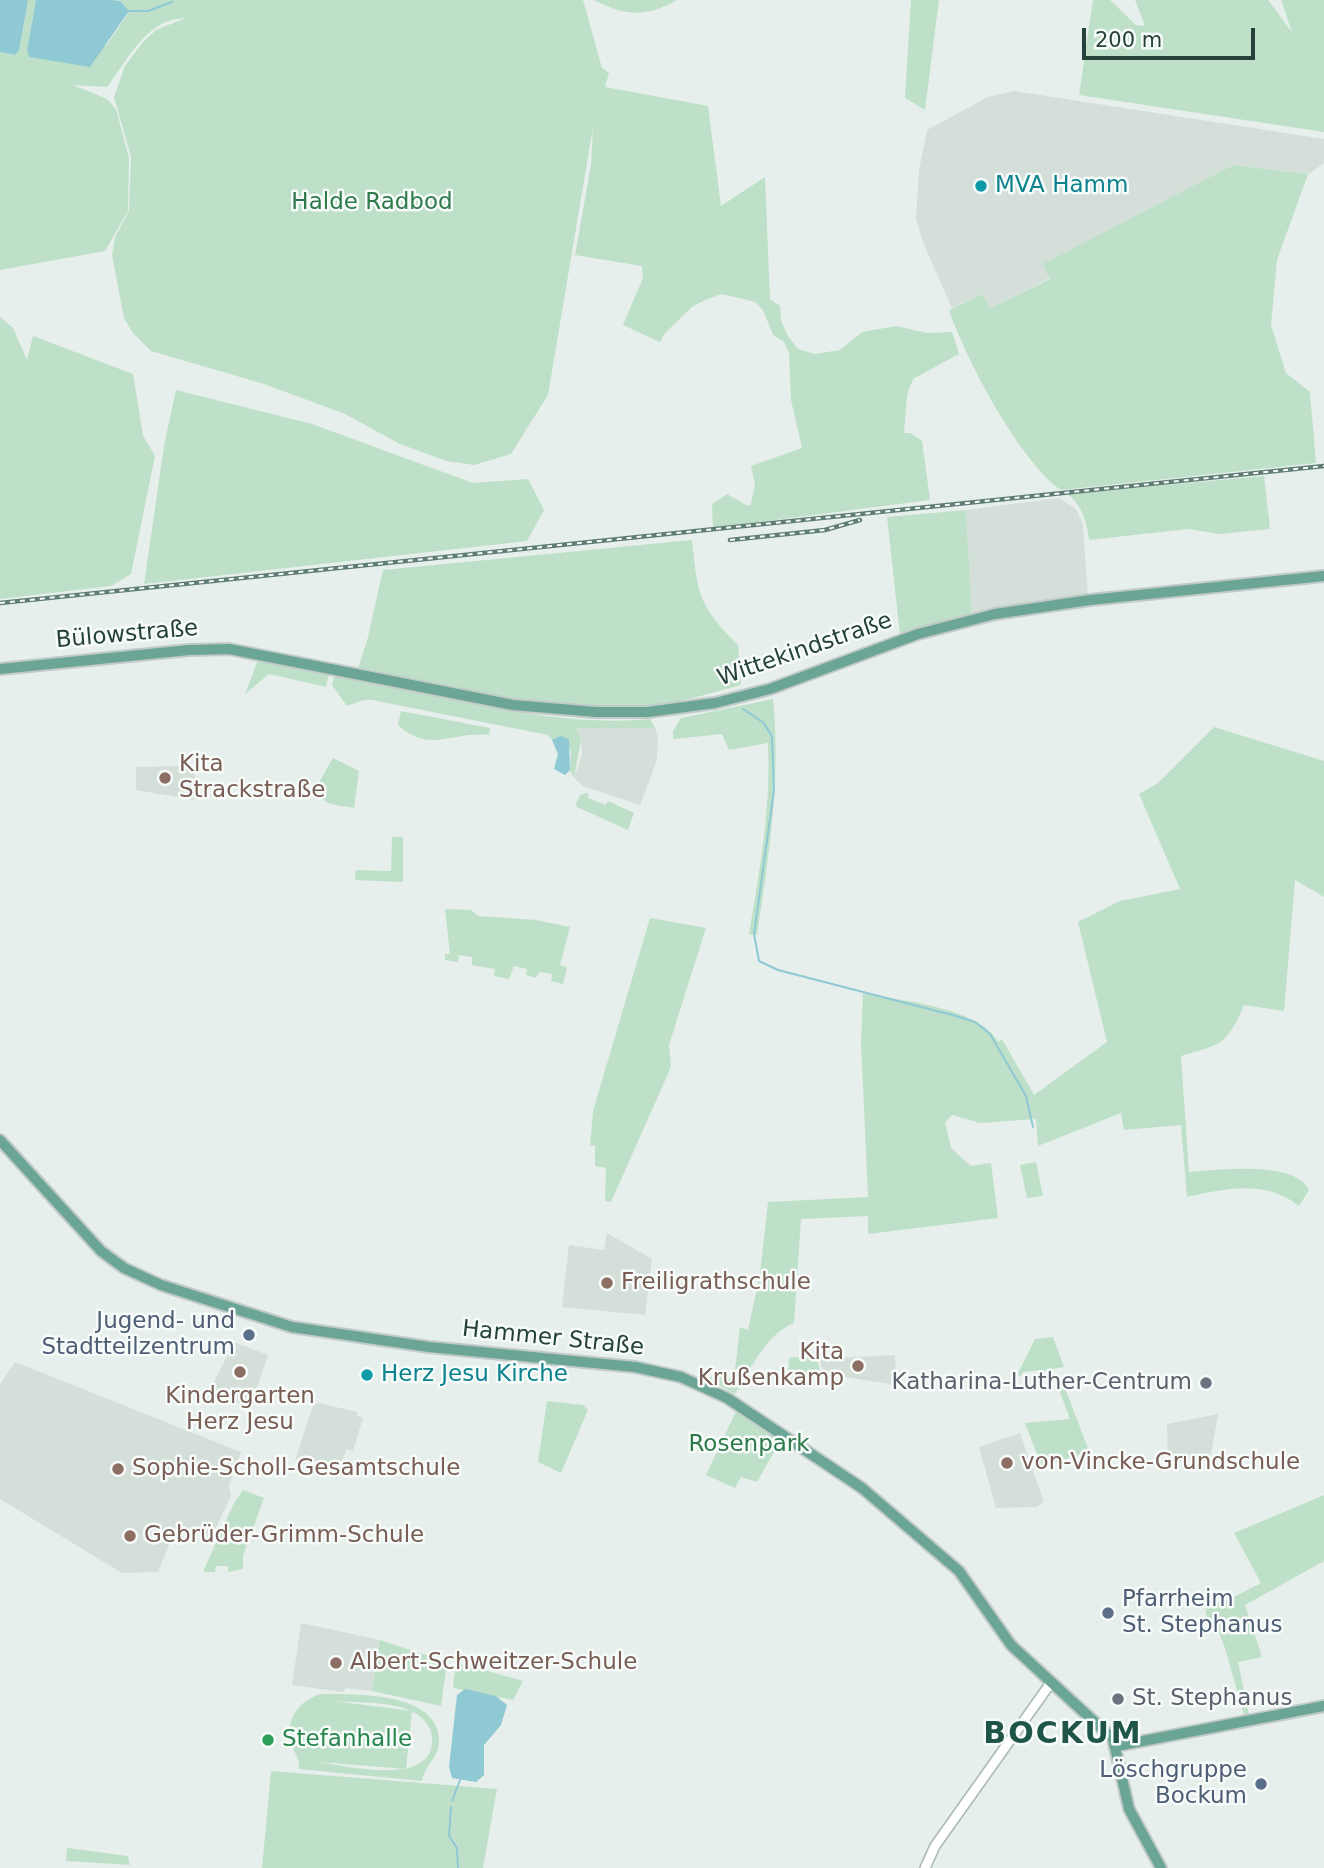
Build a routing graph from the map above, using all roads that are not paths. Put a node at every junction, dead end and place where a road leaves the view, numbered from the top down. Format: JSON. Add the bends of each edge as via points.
{"nodes":[{"id":1,"x":1324,"y":576,"type":"edge"},
{"id":2,"x":257,"y":653,"type":"joint"},
{"id":3,"x":0,"y":669,"type":"edge"},
{"id":4,"x":0,"y":1140,"type":"edge"},
{"id":5,"x":1050,"y":1684,"type":"junction"},
{"id":6,"x":1324,"y":1706,"type":"edge"},
{"id":7,"x":1117,"y":1746,"type":"junction"},
{"id":8,"x":925,"y":1868,"type":"edge"},
{"id":9,"x":1161,"y":1868,"type":"edge"}],
"edges":[{"from":1,"to":2,"type":"main road","name":"Wittekindstraße","via":[[995,614],[918,634],[739,697],[648,712],[501,703]]},
{"from":2,"to":3,"type":"main road","name":"Bülowstraße","via":[[205,648]]},
{"from":4,"to":5,"type":"main road","name":"Hammer Straße","via":[[96,1247],[124,1268],[161,1285],[292,1327],[429,1347],[635,1367],[707,1386],[862,1488],[944,1557],[963,1576],[998,1631]]},
{"from":5,"to":7,"type":"main road","name":"Hammer Straße","via":[[1098,1723]]},
{"from":5,"to":8,"type":"street","via":[[935,1846]]},
{"from":6,"to":7,"type":"main road"},
{"from":7,"to":9,"type":"main road","via":[[1127,1800]]}]}
